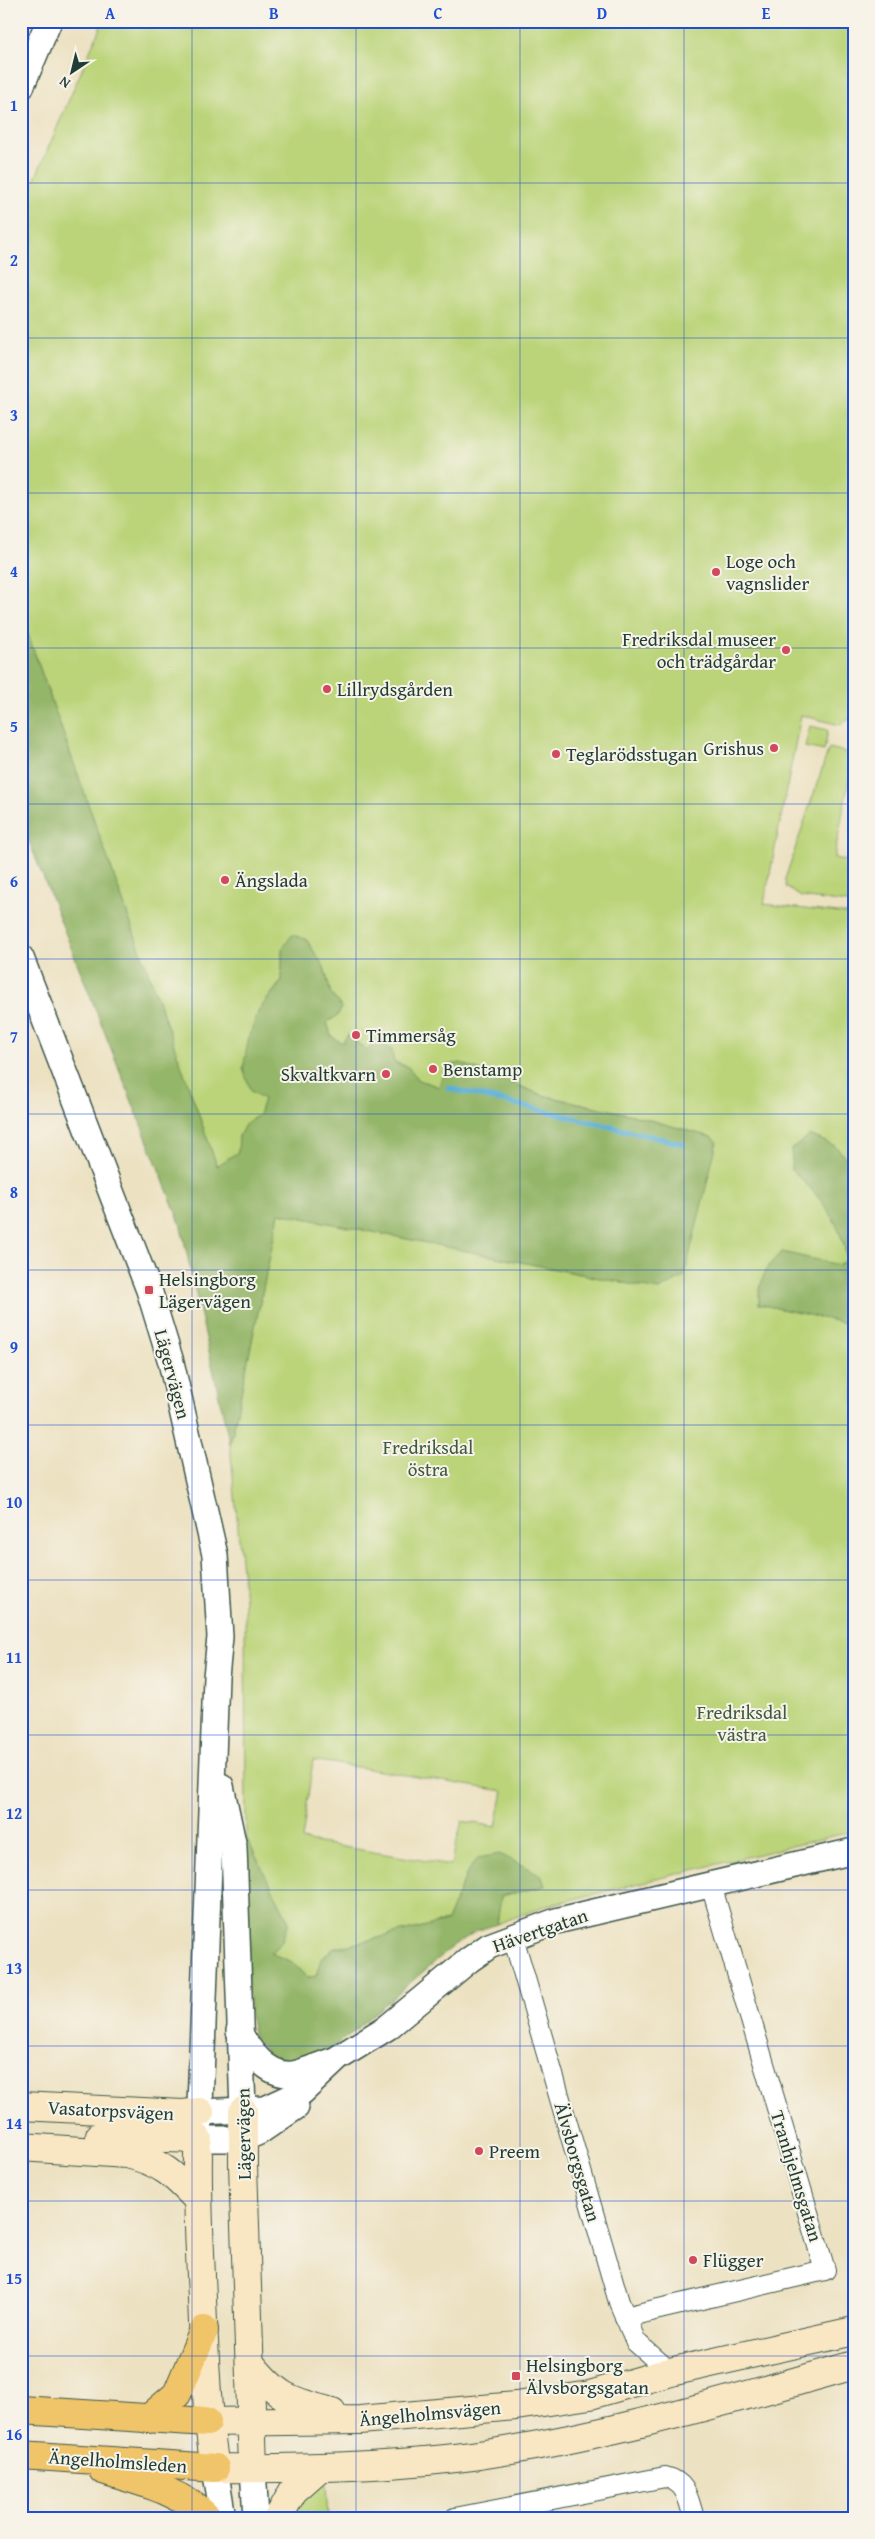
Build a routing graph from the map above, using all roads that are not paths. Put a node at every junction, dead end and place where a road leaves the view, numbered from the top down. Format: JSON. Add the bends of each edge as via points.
{"nodes":[{"id":1,"x":49,"y":21,"type":"edge"},
{"id":2,"x":21,"y":87,"type":"edge"},
{"id":3,"x":21,"y":958,"type":"edge"},
{"id":4,"x":214,"y":1752,"type":"junction"},
{"id":5,"x":854,"y":1851,"type":"edge"},
{"id":6,"x":711,"y":1886,"type":"junction"},
{"id":7,"x":513,"y":1937,"type":"junction"},
{"id":8,"x":388,"y":2027,"type":"junction"},
{"id":9,"x":239,"y":2030,"type":"junction"},
{"id":10,"x":338,"y":2058,"type":"junction"},
{"id":11,"x":21,"y":2106,"type":"edge"},
{"id":12,"x":243,"y":2111,"type":"junction"},
{"id":13,"x":200,"y":2112,"type":"junction"},
{"id":14,"x":21,"y":2133,"type":"edge"},
{"id":15,"x":243,"y":2139,"type":"junction"},
{"id":16,"x":21,"y":2147,"type":"edge"},
{"id":17,"x":198,"y":2147,"type":"junction"},
{"id":18,"x":197,"y":2199,"type":"junction"},
{"id":19,"x":625,"y":2317,"type":"junction"},
{"id":20,"x":204,"y":2330,"type":"junction"},
{"id":21,"x":854,"y":2331,"type":"edge"},
{"id":22,"x":250,"y":2364,"type":"junction"},
{"id":23,"x":854,"y":2364,"type":"edge"},
{"id":24,"x":670,"y":2372,"type":"junction"},
{"id":25,"x":21,"y":2410,"type":"edge"},
{"id":26,"x":148,"y":2419,"type":"junction"},
{"id":27,"x":360,"y":2420,"type":"junction"},
{"id":28,"x":207,"y":2422,"type":"junction"},
{"id":29,"x":252,"y":2423,"type":"junction"},
{"id":30,"x":21,"y":2455,"type":"edge"},
{"id":31,"x":63,"y":2457,"type":"junction"},
{"id":32,"x":215,"y":2468,"type":"junction"},
{"id":33,"x":253,"y":2468,"type":"junction"},
{"id":34,"x":318,"y":2469,"type":"junction"},
{"id":35,"x":208,"y":2518,"type":"edge"},
{"id":36,"x":223,"y":2518,"type":"edge"},
{"id":37,"x":256,"y":2518,"type":"edge"},
{"id":38,"x":278,"y":2518,"type":"edge"},
{"id":39,"x":455,"y":2518,"type":"edge"},
{"id":40,"x":694,"y":2518,"type":"edge"}],
"edges":[{"from":1,"to":2,"type":"street"},
{"from":3,"to":4,"type":"street","name":"Lägervägen","via":[[150,1290],[171,1362],[215,1555],[220,1637]]},
{"from":4,"to":9,"type":"street","name":"Lägervägen","via":[[234,1847]]},
{"from":4,"to":13,"type":"street","name":"Lägervägen"},
{"from":5,"to":6,"type":"street","name":"Hävertgatan"},
{"from":6,"to":7,"type":"street","name":"Hävertgatan","via":[[556,1921]]},
{"from":6,"to":19,"type":"street","name":"Tranhjelmsgatan","via":[[825,2270]]},
{"from":7,"to":8,"type":"street","name":"Hävertgatan","via":[[489,1946],[469,1960]]},
{"from":7,"to":19,"type":"street","name":"Älvsborgsgatan"},
{"from":8,"to":10,"type":"street","name":"Hävertgatan"},
{"from":8,"to":15,"type":"street","via":[[320,2091],[259,2132]]},
{"from":9,"to":10,"type":"street","via":[[247,2048],[275,2070],[292,2074]]},
{"from":9,"to":12,"type":"street","name":"Lägervägen"},
{"from":10,"to":12,"type":"street","name":"Hävertgatan","via":[[302,2092],[265,2109]]},
{"from":11,"to":13,"type":"main road","name":"Vasatorpsvägen","via":[[183,2114]]},
{"from":12,"to":13,"type":"street","name":"Hävertgatan"},
{"from":12,"to":15,"type":"main road","name":"Lägervägen"},
{"from":13,"to":17,"type":"street","name":"Lägervägen"},
{"from":14,"to":17,"type":"main road","name":"Vasatorpsvägen"},
{"from":15,"to":17,"type":"street"},
{"from":15,"to":22,"type":"main road","name":"Lägervägen"},
{"from":16,"to":18,"type":"main road","via":[[141,2157],[167,2169]]},
{"from":17,"to":18,"type":"main road"},
{"from":18,"to":20,"type":"main road"},
{"from":19,"to":24,"type":"street","name":"Älvsborgsgatan","via":[[636,2342]]},
{"from":20,"to":26,"type":"highway","via":[[177,2394]]},
{"from":20,"to":28,"type":"main road"},
{"from":21,"to":24,"type":"main road","name":"Ängelholmsvägen"},
{"from":22,"to":27,"type":"main road","via":[[268,2385],[295,2402]]},
{"from":22,"to":29,"type":"main road","name":"Lägervägen"},
{"from":23,"to":34,"type":"main road","via":[[711,2406],[545,2444],[470,2456]]},
{"from":24,"to":27,"type":"main road","name":"Ängelholmsvägen","via":[[590,2395],[516,2406]]},
{"from":25,"to":26,"type":"highway"},
{"from":26,"to":28,"type":"highway"},
{"from":27,"to":29,"type":"main road","name":"Ängelholmsvägen"},
{"from":28,"to":29,"type":"main road","name":"Ängelholmsvägen"},
{"from":28,"to":32,"type":"main road"},
{"from":29,"to":33,"type":"main road","name":"Lägervägen"},
{"from":30,"to":31,"type":"highway","name":"Ängelholmsleden"},
{"from":31,"to":32,"type":"highway","name":"Ängelholmsleden"},
{"from":31,"to":35,"type":"highway","via":[[176,2494]]},
{"from":32,"to":33,"type":"main road"},
{"from":32,"to":36,"type":"street"},
{"from":33,"to":34,"type":"main road"},
{"from":33,"to":37,"type":"street","name":"Lägervägen"},
{"from":34,"to":38,"type":"main road","via":[[293,2491]]},
{"from":39,"to":40,"type":"street","via":[[665,2477],[685,2487]]}]}
